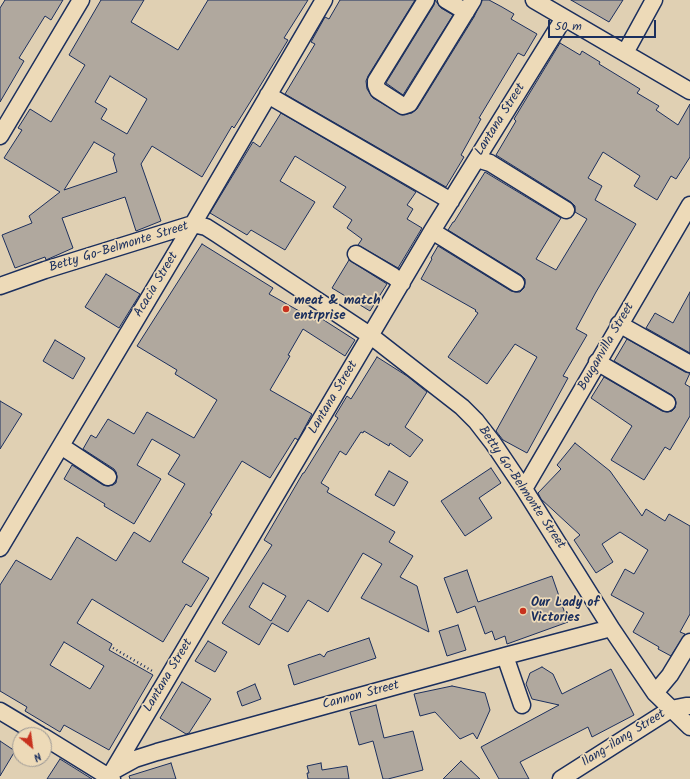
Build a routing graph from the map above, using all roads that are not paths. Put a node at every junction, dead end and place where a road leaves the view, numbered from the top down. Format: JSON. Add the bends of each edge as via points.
{"nodes":[{"id":1,"x":81,"y":0,"type":"edge"},
{"id":2,"x":324,"y":0,"type":"edge"},
{"id":3,"x":426,"y":0,"type":"edge"},
{"id":4,"x":446,"y":0,"type":"edge"},
{"id":5,"x":534,"y":0,"type":"edge"},
{"id":6,"x":654,"y":0,"type":"edge"},
{"id":7,"x":470,"y":6,"type":"edge"},
{"id":8,"x":564,"y":18,"type":"junction"},
{"id":9,"x":625,"y":53,"type":"junction"},
{"id":10,"x":690,"y":91,"type":"edge"},
{"id":11,"x":268,"y":95,"type":"junction"},
{"id":12,"x":0,"y":136,"type":"edge"},
{"id":13,"x":477,"y":159,"type":"junction"},
{"id":14,"x":451,"y":200,"type":"junction"},
{"id":15,"x":690,"y":205,"type":"edge"},
{"id":16,"x":566,"y":210,"type":"dead end"},
{"id":17,"x":193,"y":224,"type":"junction"},
{"id":18,"x":432,"y":231,"type":"junction"},
{"id":19,"x":356,"y":254,"type":"dead end"},
{"id":20,"x":402,"y":283,"type":"junction"},
{"id":21,"x":516,"y":283,"type":"dead end"},
{"id":22,"x":0,"y":286,"type":"edge"},
{"id":23,"x":620,"y":324,"type":"junction"},
{"id":24,"x":371,"y":336,"type":"junction"},
{"id":25,"x":597,"y":362,"type":"junction"},
{"id":26,"x":690,"y":364,"type":"edge"},
{"id":27,"x":667,"y":403,"type":"dead end"},
{"id":28,"x":61,"y":446,"type":"junction"},
{"id":29,"x":108,"y":477,"type":"dead end"},
{"id":30,"x":524,"y":489,"type":"junction"},
{"id":31,"x":0,"y":548,"type":"edge"},
{"id":32,"x":612,"y":628,"type":"junction"},
{"id":33,"x":690,"y":642,"type":"edge"},
{"id":34,"x":506,"y":656,"type":"junction"},
{"id":35,"x":655,"y":693,"type":"junction"},
{"id":36,"x":522,"y":705,"type":"dead end"},
{"id":37,"x":690,"y":706,"type":"edge"},
{"id":38,"x":671,"y":709,"type":"junction"},
{"id":39,"x":0,"y":710,"type":"edge"},
{"id":40,"x":27,"y":727,"type":"edge"},
{"id":41,"x":690,"y":727,"type":"edge"},
{"id":42,"x":52,"y":742,"type":"edge"},
{"id":43,"x":111,"y":776,"type":"edge"},
{"id":44,"x":561,"y":779,"type":"edge"}],
"edges":[{"from":1,"to":12,"type":"street"},
{"from":2,"to":11,"type":"street","name":"Acacia Street"},
{"from":3,"to":7,"type":"street","via":[[376,81],[378,90],[403,106],[409,104]]},
{"from":4,"to":7,"type":"street"},
{"from":5,"to":8,"type":"street"},
{"from":6,"to":9,"type":"street"},
{"from":8,"to":9,"type":"street"},
{"from":8,"to":13,"type":"street","name":"Lantana Street"},
{"from":9,"to":10,"type":"street"},
{"from":11,"to":14,"type":"street"},
{"from":11,"to":17,"type":"street","name":"Acacia Street"},
{"from":13,"to":14,"type":"street","name":"Lantana Street"},
{"from":13,"to":16,"type":"street","via":[[490,163]]},
{"from":14,"to":18,"type":"street","name":"Lantana Street"},
{"from":15,"to":23,"type":"street","name":"Bouganvilla Street"},
{"from":17,"to":22,"type":"street","name":"Betty Go-Belmonte Street"},
{"from":17,"to":24,"type":"street","name":"Betty Go-Belmonte Street","via":[[206,227]]},
{"from":17,"to":28,"type":"street","name":"Acacia Street"},
{"from":18,"to":20,"type":"street","name":"Lantana Street"},
{"from":18,"to":21,"type":"street"},
{"from":19,"to":20,"type":"street"},
{"from":20,"to":24,"type":"street","name":"Lantana Street"},
{"from":23,"to":25,"type":"street","name":"Bouganvilla Street"},
{"from":23,"to":26,"type":"street"},
{"from":24,"to":30,"type":"street","name":"Betty Go-Belmonte Street","via":[[462,407],[493,444]]},
{"from":24,"to":43,"type":"street","name":"Lantana Street"},
{"from":25,"to":27,"type":"street"},
{"from":25,"to":30,"type":"street","name":"Bouganvilla Street"},
{"from":28,"to":29,"type":"street"},
{"from":28,"to":31,"type":"street","name":"Acacia Street"},
{"from":30,"to":32,"type":"street","name":"Betty Go-Belmonte Street"},
{"from":32,"to":34,"type":"street","name":"Cannon Street"},
{"from":32,"to":35,"type":"street","name":"Betty Go-Belmonte Street"},
{"from":33,"to":35,"type":"street","via":[[670,675]]},
{"from":34,"to":36,"type":"street"},
{"from":34,"to":43,"type":"street","name":"Cannon Street","via":[[157,752],[135,759]]},
{"from":35,"to":38,"type":"street","name":"Betty Go-Belmonte Street"},
{"from":37,"to":38,"type":"street","name":"Ilang-ilang Street"},
{"from":38,"to":41,"type":"street","name":"Betty Go-Belmonte Street"},
{"from":38,"to":44,"type":"street","name":"Ilang-ilang Street"},
{"from":39,"to":40,"type":"street"},
{"from":42,"to":43,"type":"street"}]}
